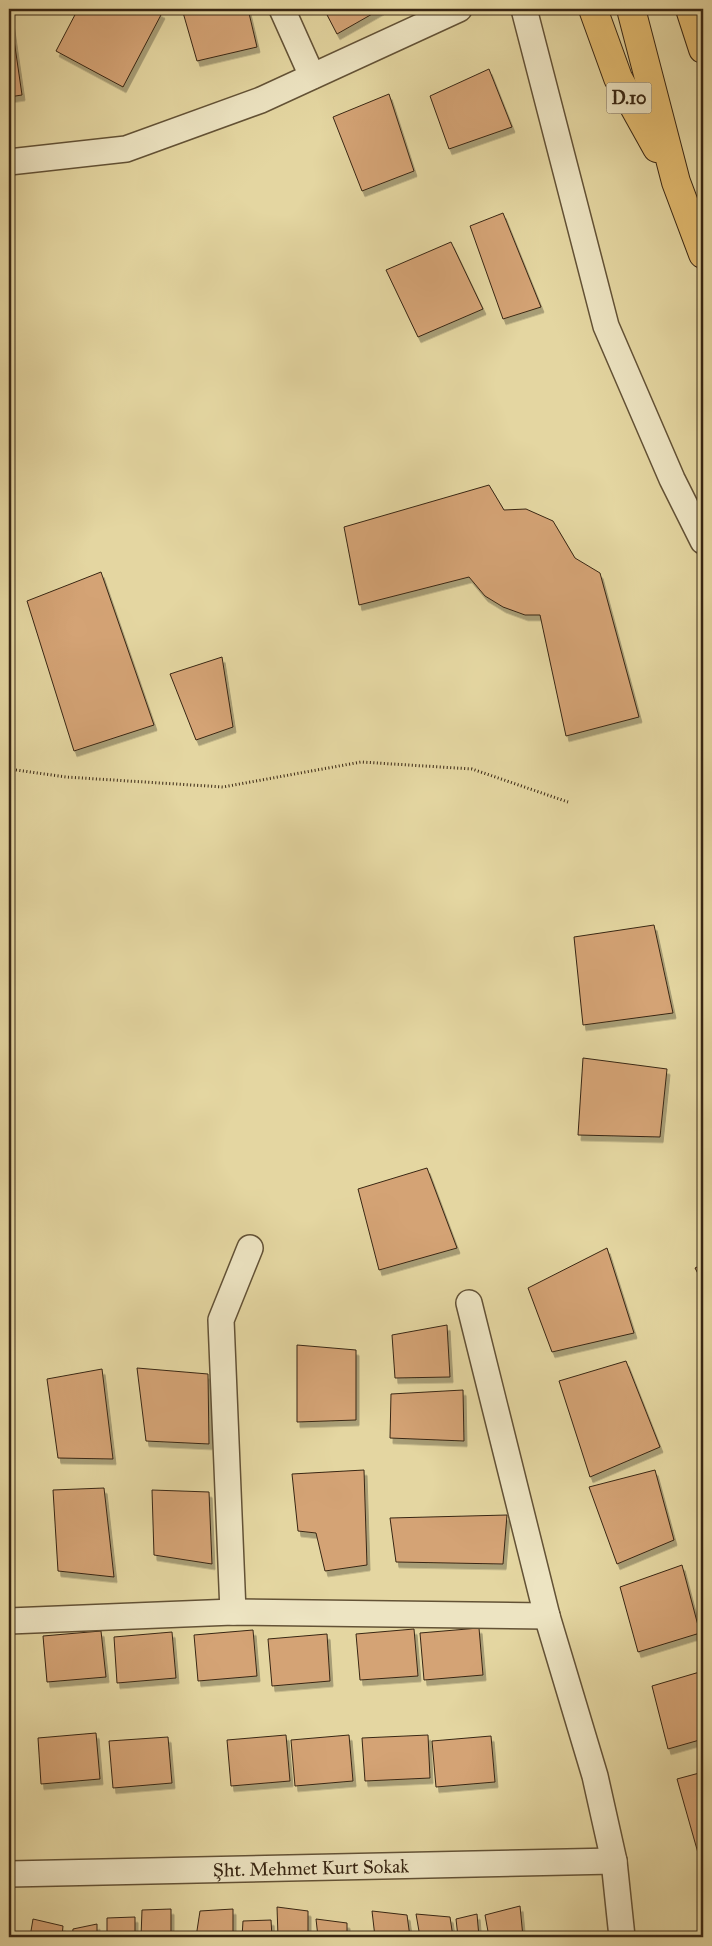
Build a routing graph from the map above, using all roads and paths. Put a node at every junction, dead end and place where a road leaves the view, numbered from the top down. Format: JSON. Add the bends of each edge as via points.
{"nodes":[{"id":1,"x":282,"y":9,"type":"edge"},
{"id":2,"x":459,"y":9,"type":"edge"},
{"id":3,"x":524,"y":9,"type":"edge"},
{"id":4,"x":593,"y":9,"type":"edge"},
{"id":5,"x":631,"y":9,"type":"edge"},
{"id":6,"x":690,"y":9,"type":"edge"},
{"id":7,"x":703,"y":49,"type":"edge"},
{"id":8,"x":312,"y":76,"type":"junction"},
{"id":9,"x":9,"y":162,"type":"edge"},
{"id":10,"x":676,"y":182,"type":"junction"},
{"id":11,"x":703,"y":254,"type":"edge"},
{"id":12,"x":703,"y":542,"type":"edge"},
{"id":13,"x":9,"y":769,"type":"edge"},
{"id":14,"x":568,"y":802,"type":"dead end"},
{"id":15,"x":250,"y":1248,"type":"dead end"},
{"id":16,"x":469,"y":1303,"type":"dead end"},
{"id":17,"x":233,"y":1612,"type":"junction"},
{"id":18,"x":547,"y":1616,"type":"junction"},
{"id":19,"x":9,"y":1620,"type":"edge"},
{"id":20,"x":614,"y":1861,"type":"junction"},
{"id":21,"x":9,"y":1874,"type":"edge"},
{"id":22,"x":622,"y":1937,"type":"edge"}],
"edges":[{"from":1,"to":8,"type":"street"},
{"from":2,"to":8,"type":"street"},
{"from":3,"to":12,"type":"street","via":[[606,326]]},
{"from":4,"to":10,"type":"highway","number":"D.10","via":[[618,78]]},
{"from":5,"to":10,"type":"highway"},
{"from":6,"to":7,"type":"highway"},
{"from":8,"to":9,"type":"street","via":[[261,100],[126,149]]},
{"from":10,"to":11,"type":"highway","number":"D.10"},
{"from":13,"to":14,"type":"path","via":[[66,777],[223,787],[361,762],[472,769]]},
{"from":15,"to":17,"type":"street","via":[[221,1320]]},
{"from":16,"to":18,"type":"street"},
{"from":17,"to":18,"type":"street"},
{"from":17,"to":19,"type":"street"},
{"from":18,"to":20,"type":"street","via":[[595,1776]]},
{"from":20,"to":21,"type":"street","name":"Şht. Mehmet Kurt Sokak"},
{"from":20,"to":22,"type":"street"}]}
